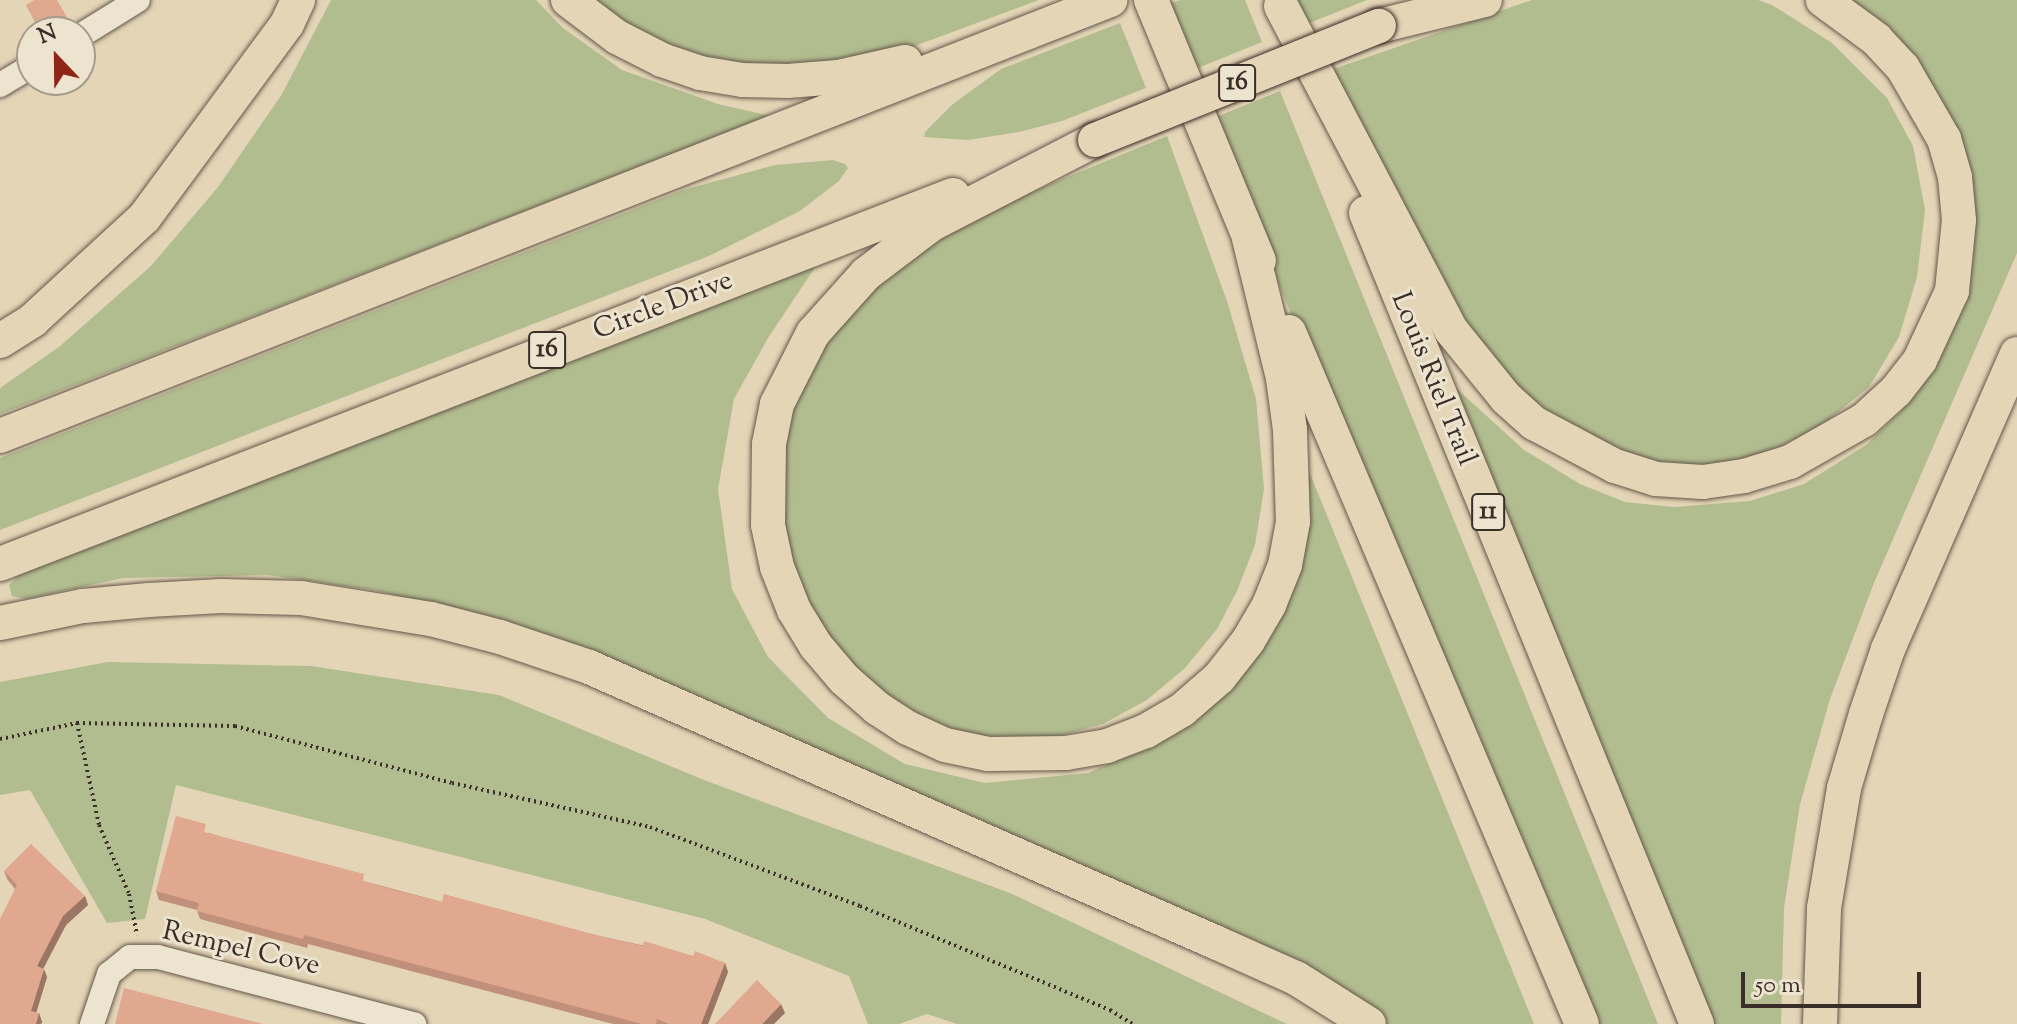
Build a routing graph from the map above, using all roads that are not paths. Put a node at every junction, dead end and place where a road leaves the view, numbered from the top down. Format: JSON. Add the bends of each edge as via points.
{"nodes":[{"id":1,"x":138,"y":0,"type":"edge"},
{"id":2,"x":298,"y":0,"type":"edge"},
{"id":3,"x":568,"y":0,"type":"edge"},
{"id":4,"x":1110,"y":0,"type":"edge"},
{"id":5,"x":1151,"y":0,"type":"edge"},
{"id":6,"x":1446,"y":0,"type":"edge"},
{"id":7,"x":1485,"y":0,"type":"edge"},
{"id":8,"x":1823,"y":0,"type":"edge"},
{"id":9,"x":1280,"y":3,"type":"edge"},
{"id":10,"x":96,"y":26,"type":"edge"},
{"id":11,"x":1379,"y":26,"type":"junction"},
{"id":12,"x":1037,"y":28,"type":"junction"},
{"id":13,"x":1095,"y":140,"type":"junction"},
{"id":14,"x":1249,"y":239,"type":"junction"},
{"id":15,"x":0,"y":341,"type":"edge"},
{"id":16,"x":2017,"y":354,"type":"edge"},
{"id":17,"x":0,"y":436,"type":"edge"},
{"id":18,"x":0,"y":564,"type":"edge"},
{"id":19,"x":0,"y":623,"type":"edge"},
{"id":20,"x":92,"y":1024,"type":"edge"},
{"id":21,"x":414,"y":1024,"type":"edge"},
{"id":22,"x":1369,"y":1024,"type":"edge"},
{"id":23,"x":1582,"y":1024,"type":"edge"},
{"id":24,"x":1697,"y":1024,"type":"edge"},
{"id":25,"x":1820,"y":1024,"type":"edge"}],
"edges":[{"from":1,"to":10,"type":"street"},
{"from":2,"to":15,"type":"highway","via":[[287,24],[144,218],[33,320]]},
{"from":3,"to":12,"type":"highway","via":[[617,37],[662,60],[742,80],[838,77]]},
{"from":4,"to":12,"type":"highway"},
{"from":5,"to":14,"type":"highway","number":"16"},
{"from":6,"to":11,"type":"highway","number":"16"},
{"from":7,"to":11,"type":"highway"},
{"from":8,"to":9,"type":"highway","via":[[1876,39],[1903,68],[1944,139],[1959,220],[1952,291],[1920,360],[1864,420],[1790,462],[1703,482],[1656,479],[1615,466],[1534,423],[1506,398],[1451,330]]},
{"from":9,"to":24,"type":"highway","name":"Louis Riel Trail","number":"11"},
{"from":11,"to":13,"type":"highway","name":"Circle Drive","number":"16","bridge":true},
{"from":12,"to":17,"type":"highway"},
{"from":13,"to":14,"type":"highway","via":[[932,224],[866,274],[813,333],[777,404],[766,486],[777,567],[816,646],[844,679],[898,721],[945,745],[988,754],[1053,754],[1107,746],[1182,710],[1219,678],[1248,641],[1285,565],[1293,522],[1283,378]]},
{"from":13,"to":18,"type":"highway","name":"Circle Drive","number":"16"},
{"from":14,"to":23,"type":"highway"},
{"from":16,"to":25,"type":"highway","via":[[1888,649],[1844,788],[1824,908]]},
{"from":19,"to":22,"type":"highway","via":[[83,606],[274,597],[418,616],[500,637],[589,667],[1296,978]]},
{"from":20,"to":21,"type":"street","name":"Rempel Cove","via":[[109,974],[130,957],[158,957]]}]}
